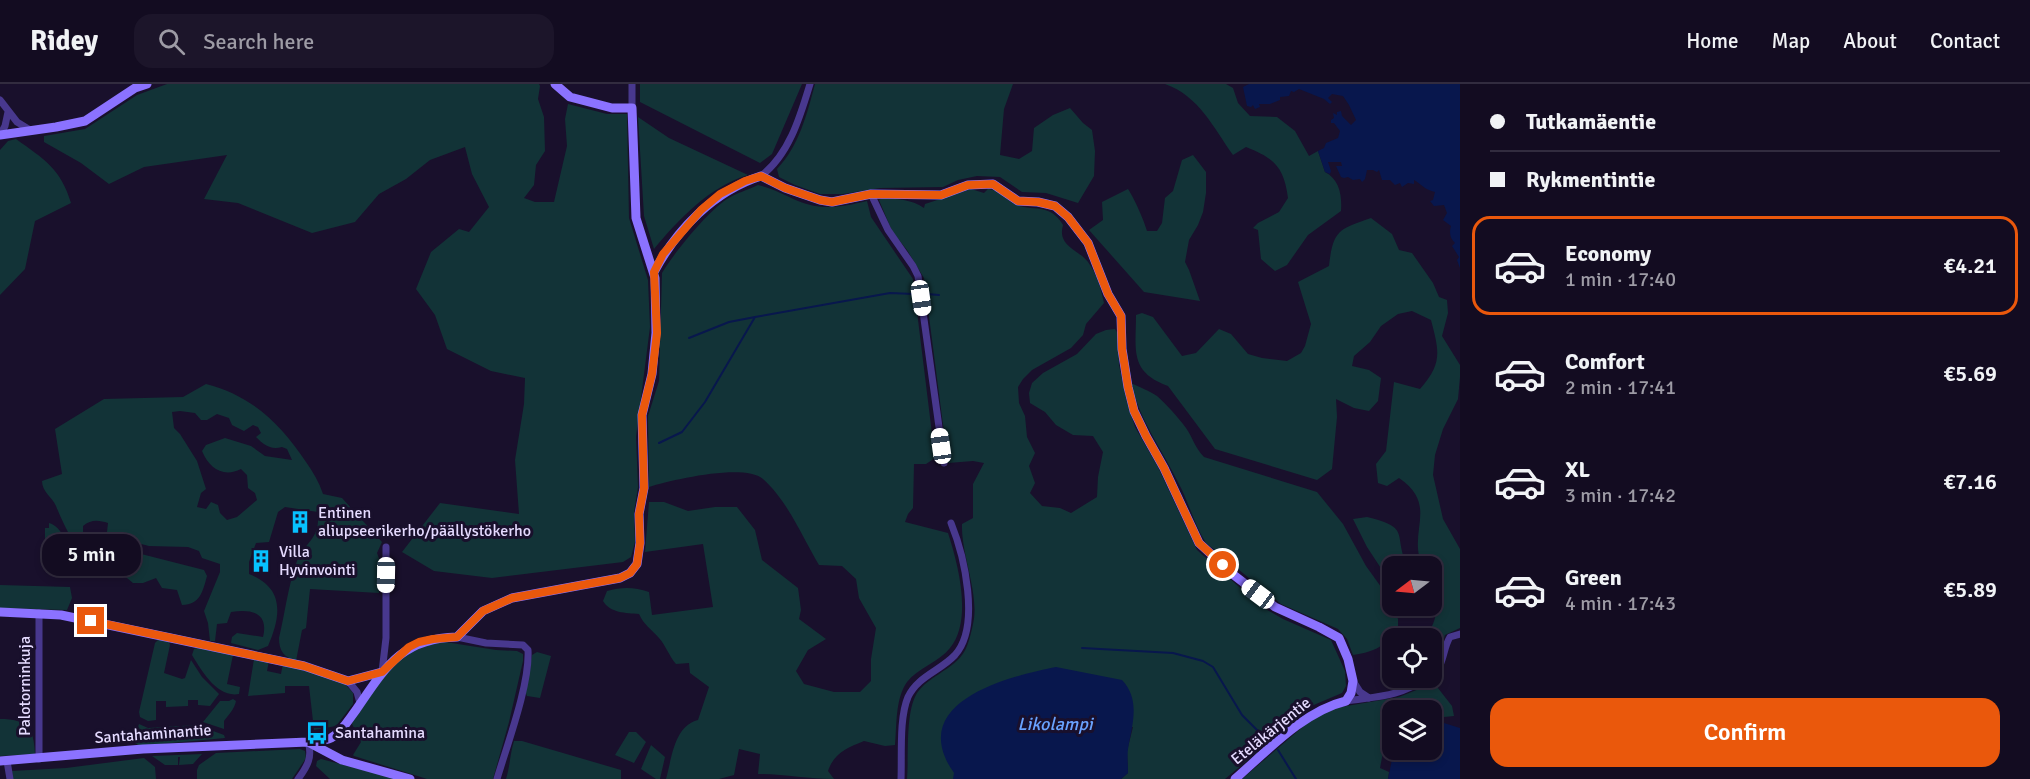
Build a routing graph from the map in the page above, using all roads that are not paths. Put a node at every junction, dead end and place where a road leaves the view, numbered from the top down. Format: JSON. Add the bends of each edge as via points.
{"nodes":[{"id":1,"x":147,"y":84,"type":"edge"},
{"id":2,"x":555,"y":84,"type":"edge"},
{"id":3,"x":632,"y":84,"type":"edge"},
{"id":4,"x":810,"y":84,"type":"edge"},
{"id":5,"x":0,"y":100,"type":"edge"},
{"id":6,"x":633,"y":108,"type":"junction"},
{"id":7,"x":8,"y":112,"type":"junction"},
{"id":8,"x":30,"y":130,"type":"junction"},
{"id":9,"x":0,"y":135,"type":"edge"},
{"id":10,"x":761,"y":176,"type":"junction"},
{"id":11,"x":871,"y":194,"type":"junction"},
{"id":12,"x":654,"y":272,"type":"junction"},
{"id":13,"x":944,"y":463,"type":"dead end"},
{"id":14,"x":951,"y":523,"type":"dead end"},
{"id":15,"x":386,"y":548,"type":"dead end"},
{"id":16,"x":0,"y":612,"type":"edge"},
{"id":17,"x":39,"y":613,"type":"junction"},
{"id":18,"x":1460,"y":634,"type":"edge"},
{"id":19,"x":457,"y":637,"type":"junction"},
{"id":20,"x":1442,"y":659,"type":"edge"},
{"id":21,"x":382,"y":672,"type":"junction"},
{"id":22,"x":348,"y":681,"type":"junction"},
{"id":23,"x":1353,"y":681,"type":"junction"},
{"id":24,"x":1410,"y":688,"type":"edge"},
{"id":25,"x":1369,"y":698,"type":"junction"},
{"id":26,"x":1346,"y":701,"type":"junction"},
{"id":27,"x":360,"y":703,"type":"junction"},
{"id":28,"x":308,"y":742,"type":"junction"},
{"id":29,"x":39,"y":759,"type":"junction"},
{"id":30,"x":4,"y":761,"type":"edge"},
{"id":31,"x":10,"y":779,"type":"edge"},
{"id":32,"x":298,"y":779,"type":"edge"},
{"id":33,"x":410,"y":779,"type":"edge"},
{"id":34,"x":497,"y":779,"type":"edge"},
{"id":35,"x":901,"y":779,"type":"edge"},
{"id":36,"x":1235,"y":779,"type":"edge"}],
"edges":[{"from":1,"to":8,"type":"street","via":[[85,121]]},
{"from":2,"to":6,"type":"street","via":[[570,97],[612,108]]},
{"from":3,"to":6,"type":"street"},
{"from":4,"to":10,"type":"street","via":[[785,148]]},
{"from":5,"to":7,"type":"street"},
{"from":6,"to":12,"type":"street","via":[[636,218]]},
{"from":7,"to":8,"type":"street"},
{"from":7,"to":9,"type":"street"},
{"from":8,"to":9,"type":"street"},
{"from":10,"to":11,"type":"street","via":[[785,188],[832,202]]},
{"from":10,"to":12,"type":"street","via":[[720,194],[701,210],[663,254]]},
{"from":11,"to":13,"type":"street","via":[[888,230],[918,276]]},
{"from":11,"to":23,"type":"street","via":[[941,195],[968,185],[993,184],[1018,201],[1055,206],[1071,220],[1088,243],[1121,316],[1122,349],[1134,411],[1199,543],[1275,607],[1339,639]]},
{"from":12,"to":19,"type":"street","via":[[657,333],[642,415],[644,488],[637,564],[620,578],[512,598],[483,611]]},
{"from":14,"to":35,"type":"street","via":[[964,568],[968,622],[956,654],[922,678],[908,697]]},
{"from":15,"to":21,"type":"street"},
{"from":16,"to":17,"type":"street"},
{"from":17,"to":22,"type":"street","via":[[304,666]]},
{"from":17,"to":29,"type":"street","name":"Palotorninkuja"},
{"from":18,"to":20,"type":"street","name":"Eteläkärjentie","via":[[1450,637]]},
{"from":19,"to":21,"type":"street","name":"Santahaminantie","via":[[419,642]]},
{"from":19,"to":34,"type":"street","via":[[523,645],[528,650],[520,701]]},
{"from":21,"to":22,"type":"street"},
{"from":21,"to":27,"type":"street","name":"Santahaminantie"},
{"from":22,"to":27,"type":"street"},
{"from":23,"to":25,"type":"street"},
{"from":23,"to":26,"type":"street"},
{"from":24,"to":25,"type":"street","name":"Eteläkärjentie"},
{"from":25,"to":26,"type":"street","name":"Eteläkärjentie"},
{"from":26,"to":36,"type":"street","name":"Eteläkärjentie","via":[[1313,713]]},
{"from":27,"to":28,"type":"street","name":"Santahaminantie","via":[[330,739]]},
{"from":28,"to":29,"type":"street","name":"Santahaminantie","via":[[143,749]]},
{"from":28,"to":32,"type":"street","via":[[310,758]]},
{"from":28,"to":33,"type":"street","via":[[342,760]]},
{"from":29,"to":30,"type":"street","name":"Santahaminantie"},
{"from":30,"to":31,"type":"street"}]}
